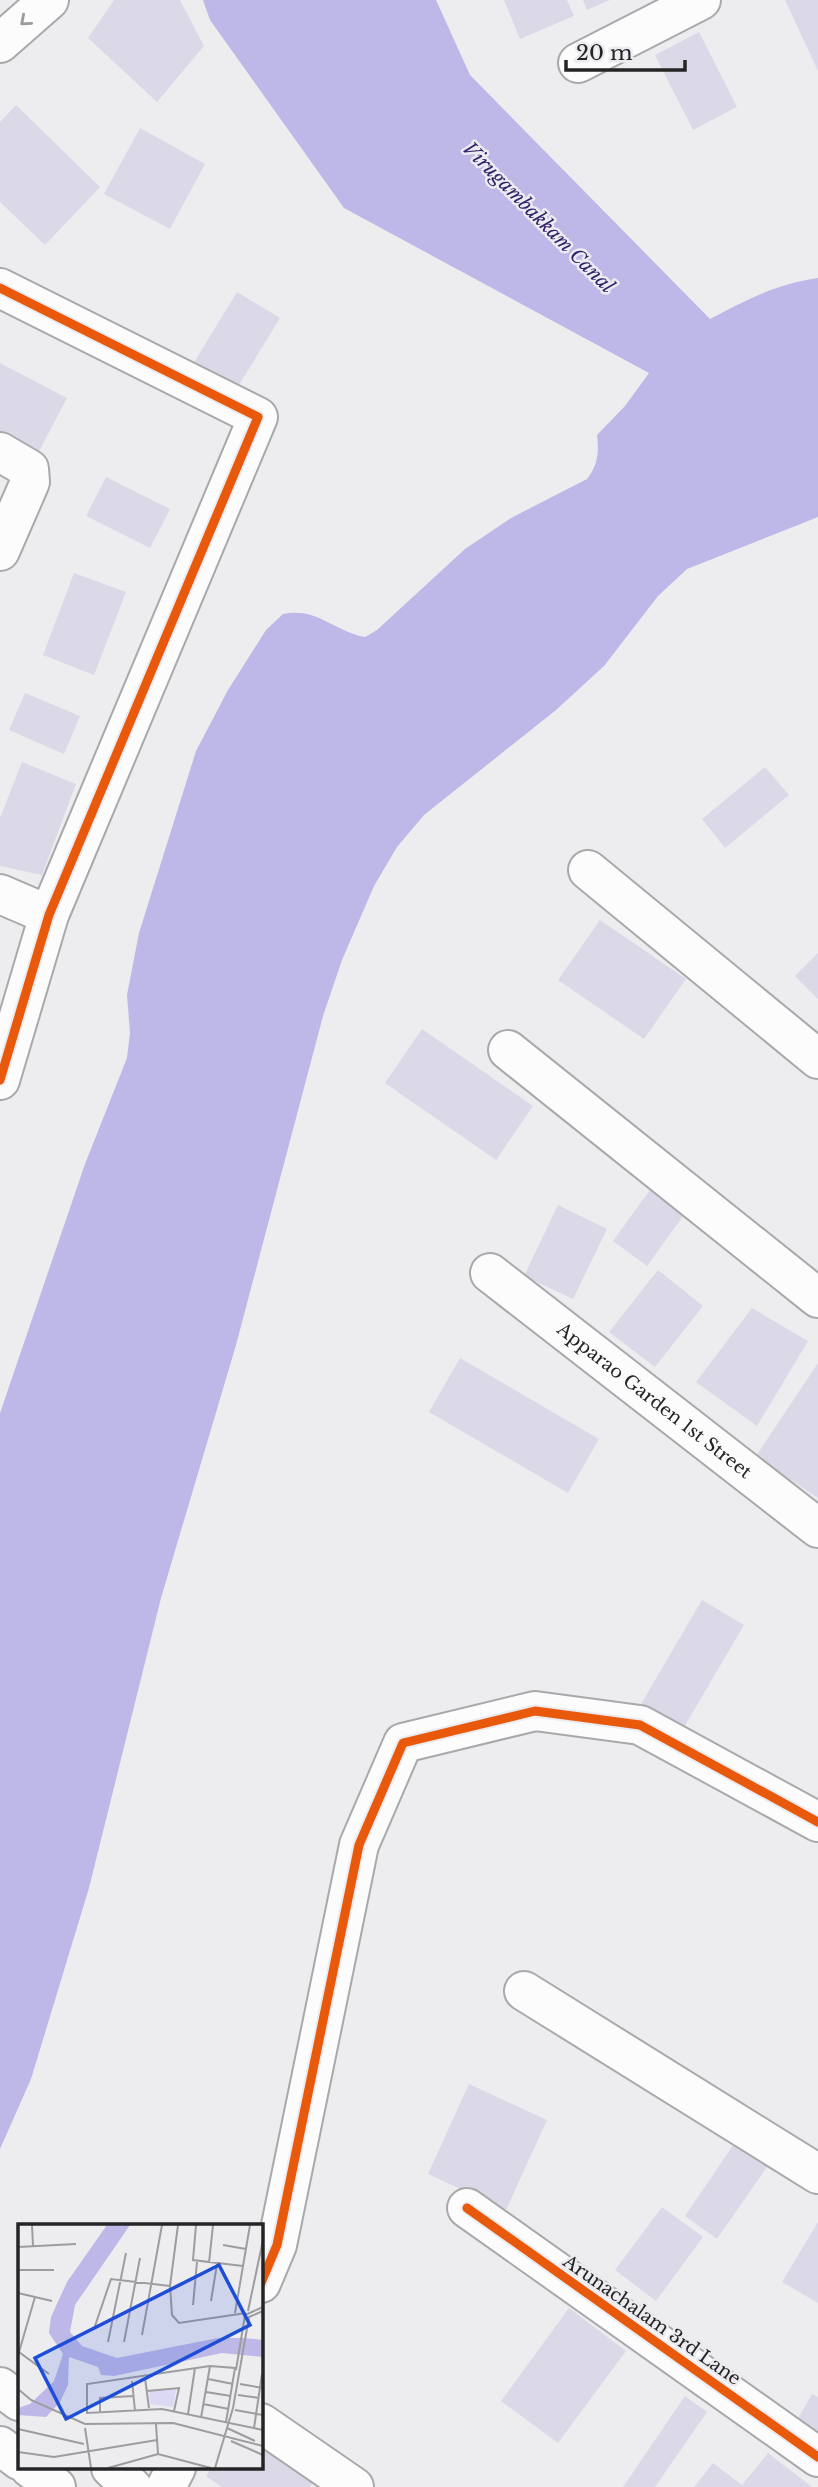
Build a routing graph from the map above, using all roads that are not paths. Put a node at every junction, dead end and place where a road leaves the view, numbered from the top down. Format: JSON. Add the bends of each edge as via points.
{"nodes":[{"id":1,"x":49,"y":0,"type":"edge"},
{"id":2,"x":701,"y":0,"type":"edge"},
{"id":3,"x":0,"y":43,"type":"edge"},
{"id":4,"x":578,"y":63,"type":"dead end"},
{"id":5,"x":0,"y":288,"type":"edge"},
{"id":6,"x":0,"y":452,"type":"edge"},
{"id":7,"x":0,"y":551,"type":"edge"},
{"id":8,"x":588,"y":870,"type":"dead end"},
{"id":9,"x":0,"y":894,"type":"edge"},
{"id":10,"x":49,"y":915,"type":"junction"},
{"id":11,"x":508,"y":1050,"type":"dead end"},
{"id":12,"x":818,"y":1059,"type":"edge"},
{"id":13,"x":1,"y":1077,"type":"edge"},
{"id":14,"x":489,"y":1273,"type":"dead end"},
{"id":15,"x":818,"y":1297,"type":"edge"},
{"id":16,"x":818,"y":1528,"type":"edge"},
{"id":17,"x":818,"y":1822,"type":"edge"},
{"id":18,"x":524,"y":1991,"type":"dead end"},
{"id":19,"x":818,"y":2174,"type":"edge"},
{"id":20,"x":467,"y":2208,"type":"dead end"},
{"id":21,"x":262,"y":2281,"type":"edge"},
{"id":22,"x":0,"y":2387,"type":"edge"},
{"id":23,"x":18,"y":2400,"type":"edge"},
{"id":24,"x":262,"y":2424,"type":"edge"},
{"id":25,"x":0,"y":2446,"type":"edge"},
{"id":26,"x":818,"y":2457,"type":"edge"},
{"id":27,"x":18,"y":2459,"type":"edge"},
{"id":28,"x":33,"y":2470,"type":"edge"},
{"id":29,"x":113,"y":2470,"type":"edge"},
{"id":30,"x":175,"y":2470,"type":"edge"},
{"id":31,"x":56,"y":2487,"type":"edge"},
{"id":32,"x":132,"y":2487,"type":"edge"},
{"id":33,"x":166,"y":2487,"type":"edge"},
{"id":34,"x":354,"y":2487,"type":"edge"}],
"edges":[{"from":1,"to":3,"type":"street","one_way":true},
{"from":2,"to":4,"type":"street"},
{"from":5,"to":10,"type":"street","via":[[258,416]]},
{"from":6,"to":7,"type":"street","via":[[29,469],[30,482]]},
{"from":8,"to":12,"type":"street"},
{"from":9,"to":10,"type":"street"},
{"from":10,"to":13,"type":"street"},
{"from":11,"to":15,"type":"street"},
{"from":14,"to":16,"type":"street","name":"Apparao Garden 1st Street"},
{"from":17,"to":21,"type":"street","via":[[640,1725],[536,1711],[403,1743],[359,1845],[277,2245]]},
{"from":18,"to":19,"type":"street"},
{"from":20,"to":26,"type":"street","name":"Arunachalam 3rd Lane"},
{"from":22,"to":23,"type":"street"},
{"from":24,"to":34,"type":"street"},
{"from":25,"to":27,"type":"street"},
{"from":28,"to":31,"type":"street"},
{"from":29,"to":32,"type":"street"},
{"from":30,"to":33,"type":"street"}]}
